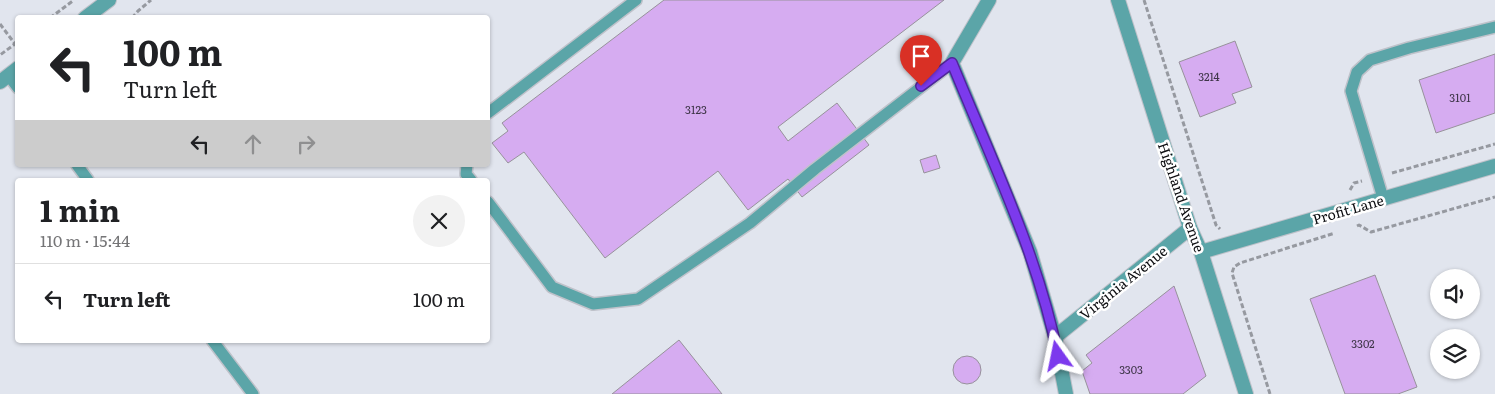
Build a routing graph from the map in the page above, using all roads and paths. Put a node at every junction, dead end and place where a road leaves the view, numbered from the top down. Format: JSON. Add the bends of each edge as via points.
{"nodes":[{"id":1,"x":74,"y":0,"type":"edge"},
{"id":2,"x":108,"y":0,"type":"edge"},
{"id":3,"x":152,"y":0,"type":"edge"},
{"id":4,"x":636,"y":0,"type":"edge"},
{"id":5,"x":989,"y":0,"type":"edge"},
{"id":6,"x":1118,"y":0,"type":"edge"},
{"id":7,"x":1144,"y":0,"type":"edge"},
{"id":8,"x":54,"y":15,"type":"edge"},
{"id":9,"x":89,"y":15,"type":"edge"},
{"id":10,"x":134,"y":15,"type":"edge"},
{"id":11,"x":0,"y":24,"type":"edge"},
{"id":12,"x":1495,"y":26,"type":"edge"},
{"id":13,"x":15,"y":42,"type":"edge"},
{"id":14,"x":15,"y":45,"type":"edge"},
{"id":15,"x":0,"y":55,"type":"edge"},
{"id":16,"x":952,"y":63,"type":"junction"},
{"id":17,"x":6,"y":73,"type":"edge"},
{"id":18,"x":15,"y":84,"type":"edge"},
{"id":19,"x":490,"y":111,"type":"edge"},
{"id":20,"x":1495,"y":144,"type":"edge"},
{"id":21,"x":1495,"y":166,"type":"edge"},
{"id":22,"x":78,"y":167,"type":"edge"},
{"id":23,"x":1376,"y":177,"type":"junction"},
{"id":24,"x":87,"y":178,"type":"edge"},
{"id":25,"x":1348,"y":194,"type":"dead end"},
{"id":26,"x":1495,"y":197,"type":"edge"},
{"id":27,"x":1383,"y":198,"type":"junction"},
{"id":28,"x":490,"y":205,"type":"edge"},
{"id":29,"x":1190,"y":228,"type":"junction"},
{"id":30,"x":1350,"y":228,"type":"dead end"},
{"id":31,"x":1221,"y":230,"type":"dead end"},
{"id":32,"x":1341,"y":231,"type":"dead end"},
{"id":33,"x":1201,"y":252,"type":"junction"},
{"id":34,"x":1055,"y":337,"type":"junction"},
{"id":35,"x":214,"y":343,"type":"edge"},
{"id":36,"x":253,"y":394,"type":"edge"},
{"id":37,"x":1066,"y":394,"type":"edge"},
{"id":38,"x":1246,"y":394,"type":"edge"},
{"id":39,"x":1270,"y":394,"type":"edge"}],
"edges":[{"from":1,"to":8,"type":"path"},
{"from":2,"to":9,"type":"street"},
{"from":3,"to":10,"type":"path"},
{"from":4,"to":19,"type":"lane"},
{"from":5,"to":16,"type":"street"},
{"from":6,"to":29,"type":"street","name":"Highland Avenue"},
{"from":7,"to":31,"type":"path","via":[[1216,225]]},
{"from":11,"to":13,"type":"path"},
{"from":12,"to":23,"type":"lane","via":[[1370,60],[1358,72],[1351,91]]},
{"from":14,"to":15,"type":"path"},
{"from":16,"to":28,"type":"lane","via":[[814,169],[750,223],[638,298],[593,304],[552,287]]},
{"from":16,"to":34,"type":"street","via":[[1030,252]]},
{"from":17,"to":18,"type":"lane"},
{"from":20,"to":23,"type":"path"},
{"from":21,"to":27,"type":"street","name":"Profit Lane"},
{"from":22,"to":24,"type":"lane"},
{"from":23,"to":25,"type":"path","via":[[1354,183]]},
{"from":23,"to":27,"type":"lane"},
{"from":26,"to":30,"type":"path","via":[[1371,232],[1360,225]]},
{"from":27,"to":33,"type":"street","name":"Profit Lane"},
{"from":29,"to":33,"type":"street","name":"Highland Avenue"},
{"from":29,"to":34,"type":"street","name":"Virginia Avenue"},
{"from":32,"to":39,"type":"path","via":[[1234,267],[1232,273]]},
{"from":33,"to":38,"type":"street","name":"Highland Avenue"},
{"from":34,"to":37,"type":"street"},
{"from":35,"to":36,"type":"lane"}]}
